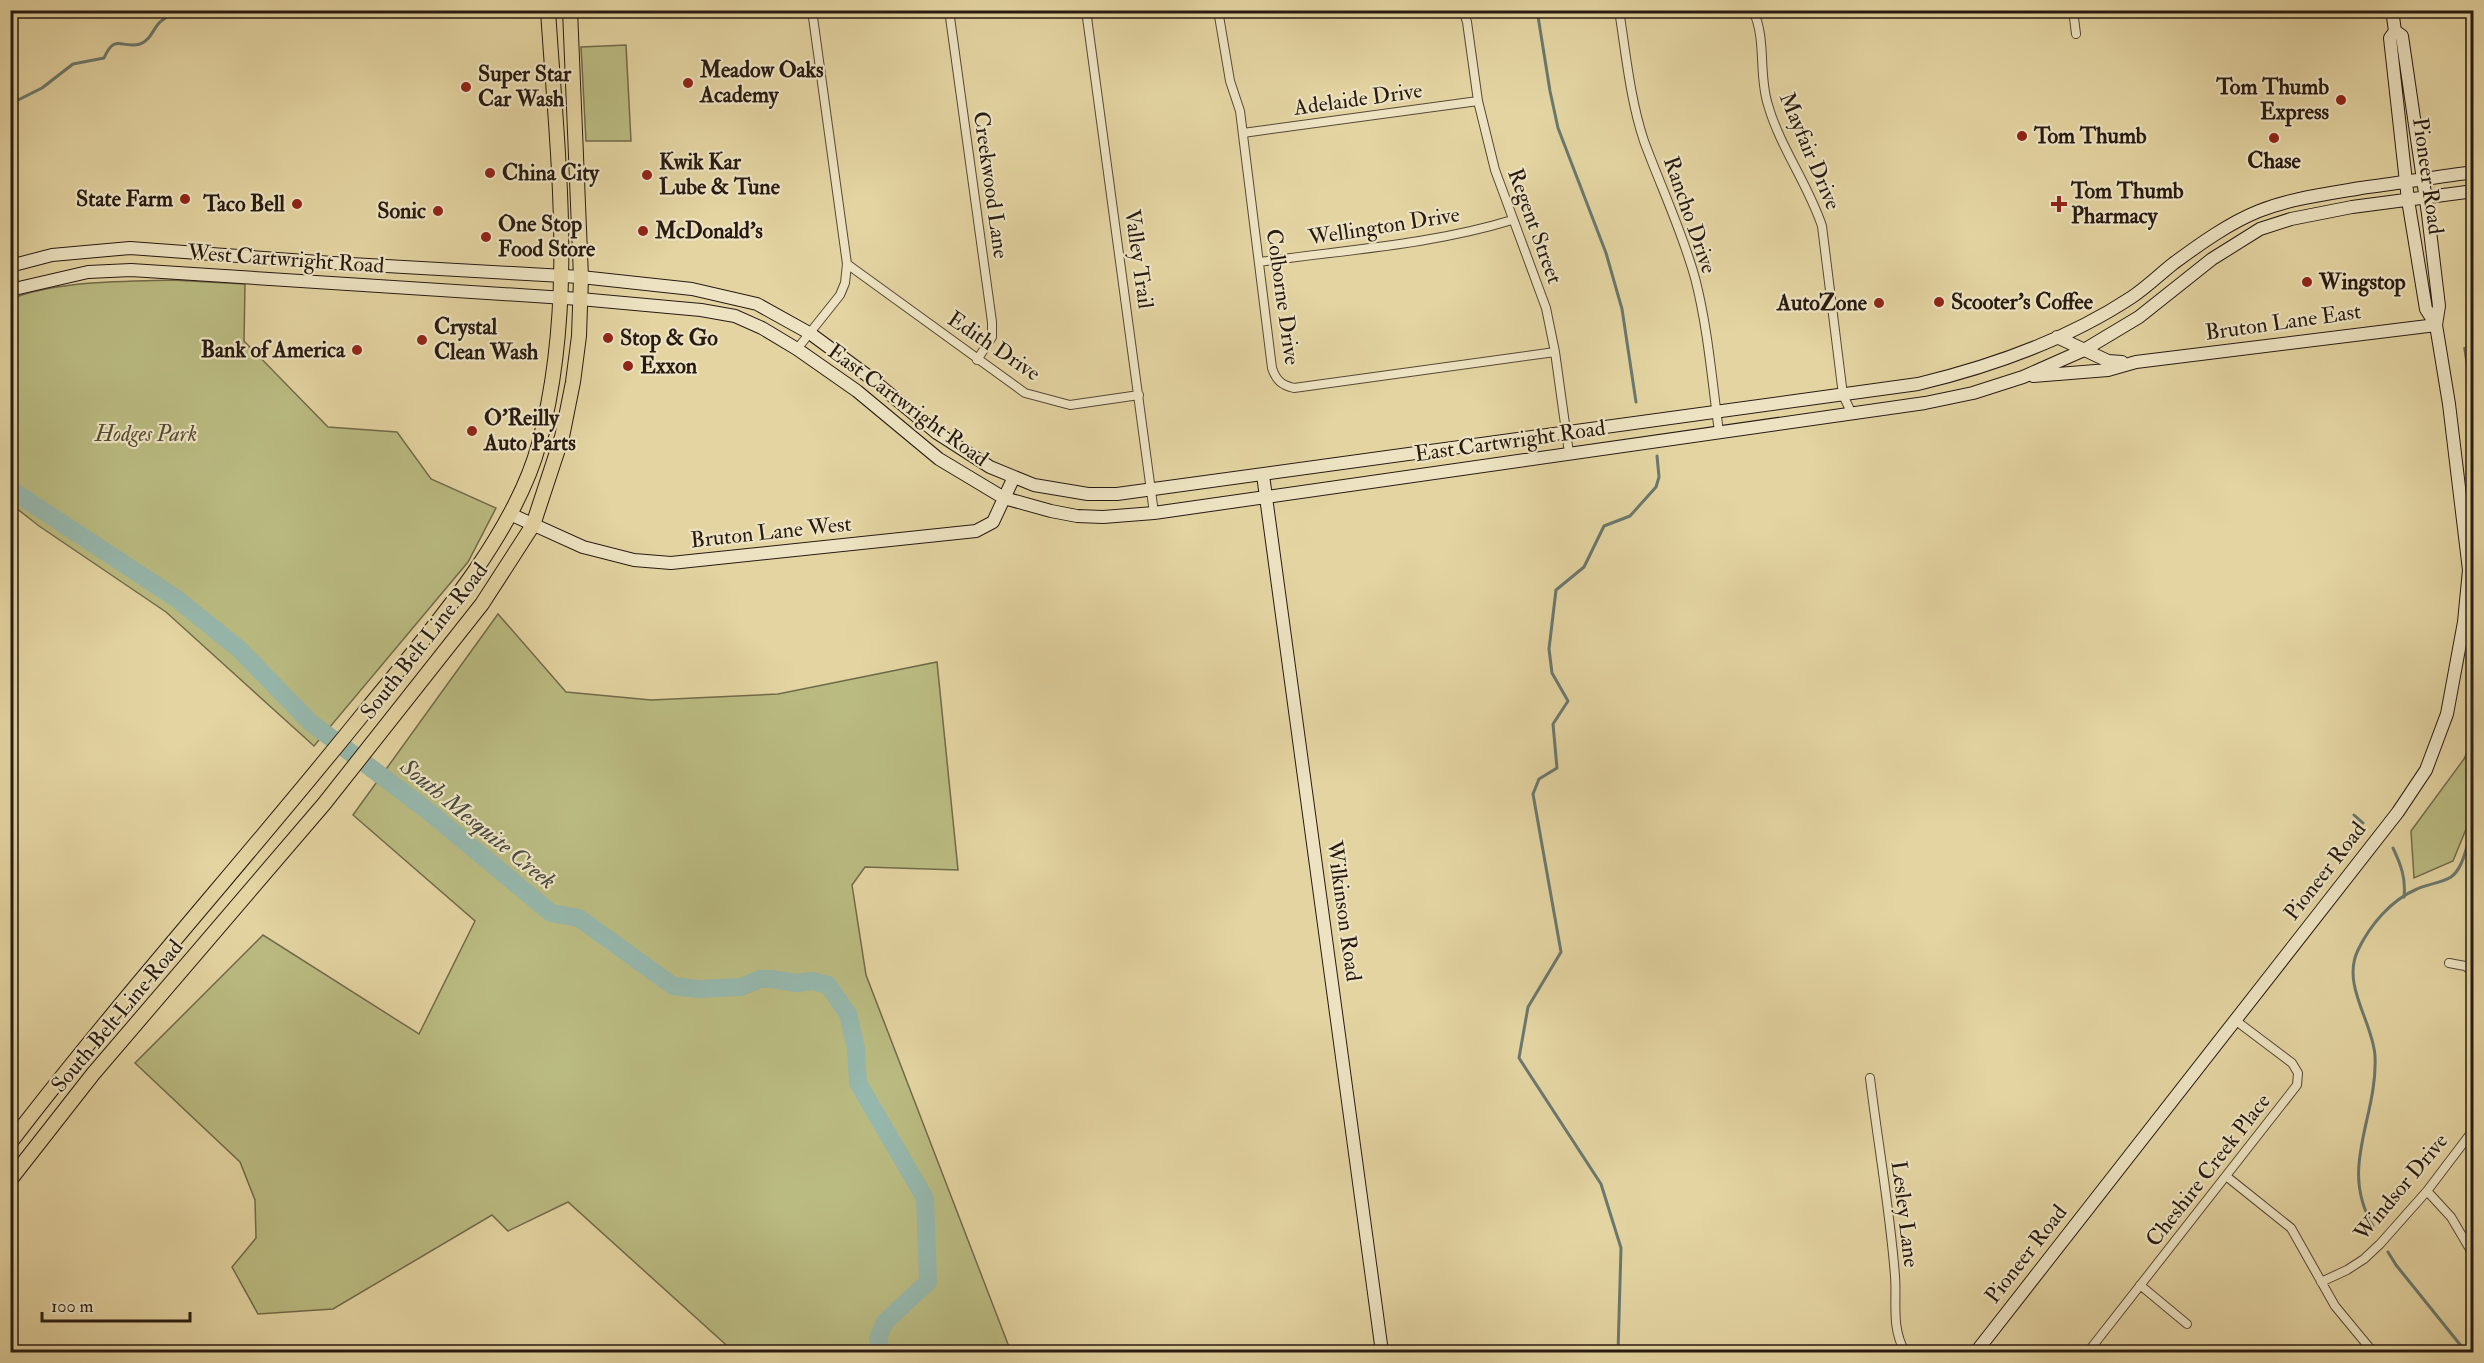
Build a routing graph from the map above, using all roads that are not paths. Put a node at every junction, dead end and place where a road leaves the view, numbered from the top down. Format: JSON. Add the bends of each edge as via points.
{"nodes":[{"id":1,"x":548,"y":10,"type":"edge"},
{"id":2,"x":570,"y":10,"type":"edge"},
{"id":3,"x":812,"y":10,"type":"edge"},
{"id":4,"x":949,"y":10,"type":"edge"},
{"id":5,"x":1086,"y":10,"type":"edge"},
{"id":6,"x":1218,"y":10,"type":"edge"},
{"id":7,"x":1463,"y":10,"type":"edge"},
{"id":8,"x":1619,"y":10,"type":"edge"},
{"id":9,"x":1753,"y":10,"type":"edge"},
{"id":10,"x":2073,"y":10,"type":"edge"},
{"id":11,"x":2392,"y":10,"type":"edge"},
{"id":12,"x":2395,"y":31,"type":"junction"},
{"id":13,"x":2076,"y":34,"type":"dead end"},
{"id":14,"x":554,"y":93,"type":"junction"},
{"id":15,"x":1478,"y":100,"type":"junction"},
{"id":16,"x":1243,"y":133,"type":"junction"},
{"id":17,"x":576,"y":153,"type":"junction"},
{"id":18,"x":2474,"y":172,"type":"edge"},
{"id":19,"x":2423,"y":179,"type":"junction"},
{"id":20,"x":2406,"y":182,"type":"junction"},
{"id":21,"x":2474,"y":191,"type":"edge"},
{"id":22,"x":2426,"y":197,"type":"junction"},
{"id":23,"x":2408,"y":200,"type":"junction"},
{"id":24,"x":1512,"y":220,"type":"junction"},
{"id":25,"x":130,"y":248,"type":"junction"},
{"id":26,"x":2184,"y":256,"type":"junction"},
{"id":27,"x":1260,"y":262,"type":"junction"},
{"id":28,"x":333,"y":263,"type":"junction"},
{"id":29,"x":847,"y":264,"type":"junction"},
{"id":30,"x":10,"y":266,"type":"edge"},
{"id":31,"x":131,"y":270,"type":"junction"},
{"id":32,"x":2195,"y":272,"type":"junction"},
{"id":33,"x":561,"y":276,"type":"junction"},
{"id":34,"x":581,"y":277,"type":"junction"},
{"id":35,"x":333,"y":283,"type":"junction"},
{"id":36,"x":10,"y":290,"type":"edge"},
{"id":37,"x":562,"y":297,"type":"junction"},
{"id":38,"x":580,"y":299,"type":"junction"},
{"id":39,"x":2436,"y":325,"type":"junction"},
{"id":40,"x":811,"y":334,"type":"junction"},
{"id":41,"x":2057,"y":338,"type":"junction"},
{"id":42,"x":797,"y":350,"type":"junction"},
{"id":43,"x":2084,"y":350,"type":"junction"},
{"id":44,"x":1556,"y":352,"type":"junction"},
{"id":45,"x":977,"y":360,"type":"junction"},
{"id":46,"x":2136,"y":362,"type":"junction"},
{"id":47,"x":1994,"y":364,"type":"junction"},
{"id":48,"x":2023,"y":377,"type":"junction"},
{"id":49,"x":2000,"y":385,"type":"junction"},
{"id":50,"x":1139,"y":395,"type":"junction"},
{"id":51,"x":1843,"y":395,"type":"junction"},
{"id":52,"x":1716,"y":412,"type":"junction"},
{"id":53,"x":1851,"y":412,"type":"junction"},
{"id":54,"x":1719,"y":432,"type":"junction"},
{"id":55,"x":1566,"y":433,"type":"junction"},
{"id":56,"x":1569,"y":453,"type":"junction"},
{"id":57,"x":1263,"y":475,"type":"junction"},
{"id":58,"x":1014,"y":477,"type":"junction"},
{"id":59,"x":1150,"y":490,"type":"junction"},
{"id":60,"x":1267,"y":496,"type":"junction"},
{"id":61,"x":1004,"y":498,"type":"junction"},
{"id":62,"x":1154,"y":513,"type":"junction"},
{"id":63,"x":510,"y":514,"type":"junction"},
{"id":64,"x":532,"y":525,"type":"junction"},
{"id":65,"x":2449,"y":963,"type":"dead end"},
{"id":66,"x":2474,"y":972,"type":"edge"},
{"id":67,"x":2235,"y":1020,"type":"junction"},
{"id":68,"x":1870,"y":1078,"type":"dead end"},
{"id":69,"x":2474,"y":1129,"type":"edge"},
{"id":70,"x":10,"y":1143,"type":"edge"},
{"id":71,"x":12,"y":1174,"type":"edge"},
{"id":72,"x":2226,"y":1176,"type":"junction"},
{"id":73,"x":2427,"y":1191,"type":"junction"},
{"id":74,"x":2474,"y":1256,"type":"edge"},
{"id":75,"x":2321,"y":1282,"type":"junction"},
{"id":76,"x":2140,"y":1285,"type":"junction"},
{"id":77,"x":2187,"y":1324,"type":"dead end"},
{"id":78,"x":1382,"y":1353,"type":"edge"},
{"id":79,"x":1905,"y":1353,"type":"edge"},
{"id":80,"x":1976,"y":1353,"type":"edge"},
{"id":81,"x":2088,"y":1353,"type":"edge"},
{"id":82,"x":2373,"y":1353,"type":"edge"}],
"edges":[{"from":1,"to":14,"type":"main road","name":"South Belt Line Road"},
{"from":2,"to":17,"type":"main road","name":"South Belt Line Road"},
{"from":3,"to":29,"type":"street"},
{"from":4,"to":45,"type":"street","name":"Creekwood Lane","via":[[992,322],[992,337]]},
{"from":5,"to":50,"type":"street","name":"Valley Trail"},
{"from":6,"to":16,"type":"street","name":"Colborne Drive"},
{"from":7,"to":15,"type":"street","name":"Regent Street"},
{"from":8,"to":52,"type":"street","name":"Rancho Drive","via":[[1640,126],[1696,281]]},
{"from":9,"to":51,"type":"street","name":"Mayfair Drive","via":[[1761,34],[1767,104],[1822,226]]},
{"from":10,"to":13,"type":"street"},
{"from":11,"to":12,"type":"main road","name":"Pioneer Road"},
{"from":12,"to":19,"type":"main road","name":"Pioneer Road","via":[[2402,36]]},
{"from":12,"to":20,"type":"main road","name":"Pioneer Road","via":[[2390,38]]},
{"from":14,"to":17,"type":"main road","via":[[559,105],[562,147]]},
{"from":14,"to":33,"type":"main road","name":"South Belt Line Road"},
{"from":15,"to":16,"type":"street","name":"Adelaide Drive"},
{"from":15,"to":24,"type":"street","name":"Regent Street"},
{"from":16,"to":27,"type":"street","name":"Colborne Drive"},
{"from":17,"to":34,"type":"main road","name":"South Belt Line Road"},
{"from":18,"to":19,"type":"main road","name":"East Cartwright Road"},
{"from":19,"to":20,"type":"main road","name":"East Cartwright Road"},
{"from":19,"to":22,"type":"main road","name":"Pioneer Road"},
{"from":20,"to":23,"type":"main road","name":"Pioneer Road"},
{"from":20,"to":26,"type":"main road","name":"East Cartwright Road","via":[[2274,206],[2244,219]]},
{"from":21,"to":22,"type":"main road","name":"East Cartwright Road"},
{"from":22,"to":23,"type":"main road","name":"East Cartwright Road"},
{"from":22,"to":39,"type":"main road","name":"Pioneer Road","via":[[2439,306]]},
{"from":23,"to":32,"type":"main road","name":"East Cartwright Road","via":[[2291,219],[2260,229]]},
{"from":23,"to":39,"type":"main road","name":"Pioneer Road","via":[[2426,309]]},
{"from":24,"to":27,"type":"street","name":"Wellington Drive","via":[[1428,238]]},
{"from":24,"to":44,"type":"street","name":"Regent Street","via":[[1546,309]]},
{"from":25,"to":28,"type":"main road","name":"West Cartwright Road"},
{"from":25,"to":30,"type":"main road","name":"West Cartwright Road","via":[[52,255]]},
{"from":25,"to":31,"type":"main road"},
{"from":26,"to":32,"type":"main road"},
{"from":26,"to":41,"type":"main road","name":"East Cartwright Road","via":[[2134,296]]},
{"from":27,"to":44,"type":"street","name":"Colborne Drive","via":[[1272,368],[1283,385],[1294,388]]},
{"from":28,"to":33,"type":"main road","name":"West Cartwright Road"},
{"from":28,"to":35,"type":"main road"},
{"from":29,"to":40,"type":"street","via":[[840,295]]},
{"from":29,"to":45,"type":"street","name":"Edith Drive"},
{"from":31,"to":35,"type":"main road","name":"West Cartwright Road"},
{"from":31,"to":36,"type":"main road","name":"West Cartwright Road","via":[[88,272]]},
{"from":32,"to":43,"type":"main road","name":"East Cartwright Road","via":[[2139,317]]},
{"from":33,"to":34,"type":"main road","name":"East Cartwright Road"},
{"from":33,"to":37,"type":"main road","name":"South Belt Line Road"},
{"from":34,"to":38,"type":"main road","name":"South Belt Line Road"},
{"from":34,"to":40,"type":"main road","name":"East Cartwright Road","via":[[727,296],[757,304]]},
{"from":35,"to":37,"type":"main road","name":"West Cartwright Road"},
{"from":37,"to":38,"type":"main road","name":"East Cartwright Road"},
{"from":37,"to":63,"type":"main road","name":"South Belt Line Road","via":[[549,402],[537,449]]},
{"from":38,"to":42,"type":"main road","name":"East Cartwright Road","via":[[735,316]]},
{"from":38,"to":64,"type":"main road","name":"South Belt Line Road","via":[[579,336],[567,414]]},
{"from":39,"to":46,"type":"main road","name":"Bruton Lane East"},
{"from":39,"to":67,"type":"main road","name":"Pioneer Road","via":[[2469,570],[2447,714],[2426,770],[2413,791]]},
{"from":40,"to":42,"type":"street"},
{"from":40,"to":58,"type":"main road","name":"East Cartwright Road","via":[[938,433],[990,467]]},
{"from":41,"to":43,"type":"main road","name":"Bruton Lane East"},
{"from":41,"to":47,"type":"main road","name":"East Cartwright Road"},
{"from":42,"to":61,"type":"main road","name":"East Cartwright Road","via":[[857,391],[939,459]]},
{"from":43,"to":46,"type":"main road","name":"Bruton Lane East","via":[[2108,362]]},
{"from":43,"to":48,"type":"main road","name":"East Cartwright Road"},
{"from":44,"to":55,"type":"street","name":"Regent Street"},
{"from":45,"to":50,"type":"street","name":"Edith Drive","via":[[1025,393],[1070,405]]},
{"from":46,"to":48,"type":"main road","name":"Bruton Lane East","via":[[2108,370]]},
{"from":47,"to":49,"type":"main road"},
{"from":47,"to":51,"type":"main road","name":"East Cartwright Road","via":[[1918,384]]},
{"from":48,"to":49,"type":"main road","name":"East Cartwright Road"},
{"from":49,"to":53,"type":"main road","name":"East Cartwright Road","via":[[1925,403]]},
{"from":50,"to":59,"type":"street","name":"Valley Trail"},
{"from":51,"to":52,"type":"main road","name":"East Cartwright Road"},
{"from":51,"to":53,"type":"street","name":"Mayfair Drive"},
{"from":52,"to":54,"type":"street","name":"Rancho Drive"},
{"from":52,"to":55,"type":"main road","name":"East Cartwright Road"},
{"from":53,"to":54,"type":"main road","name":"East Cartwright Road"},
{"from":54,"to":56,"type":"main road","name":"East Cartwright Road"},
{"from":55,"to":56,"type":"street","name":"Regent Street"},
{"from":55,"to":57,"type":"main road","name":"East Cartwright Road"},
{"from":56,"to":60,"type":"main road","name":"East Cartwright Road"},
{"from":57,"to":59,"type":"main road","name":"East Cartwright Road"},
{"from":57,"to":60,"type":"main road","name":"Wilkinson Road"},
{"from":58,"to":59,"type":"main road","name":"East Cartwright Road","via":[[1034,485],[1088,494]]},
{"from":58,"to":61,"type":"main road","name":"Bruton Lane West"},
{"from":59,"to":62,"type":"street","name":"Valley Trail"},
{"from":60,"to":62,"type":"main road","name":"East Cartwright Road"},
{"from":60,"to":78,"type":"main road","name":"Wilkinson Road"},
{"from":61,"to":62,"type":"main road","name":"East Cartwright Road","via":[[1077,516]]},
{"from":61,"to":64,"type":"main road","name":"Bruton Lane West","via":[[993,522],[976,531],[671,563],[634,560],[583,547]]},
{"from":63,"to":64,"type":"main road","name":"Bruton Lane West"},
{"from":63,"to":70,"type":"main road","name":"South Belt Line Road","via":[[470,578],[382,690],[56,1082]]},
{"from":64,"to":71,"type":"main road","name":"South Belt Line Road","via":[[482,604],[324,804]]},
{"from":65,"to":66,"type":"street"},
{"from":67,"to":72,"type":"street","name":"Cheshire Creek Place","via":[[2292,1063],[2298,1080]]},
{"from":67,"to":80,"type":"main road","name":"Pioneer Road"},
{"from":68,"to":79,"type":"street","name":"Lesley Lane","via":[[1895,1277],[1895,1322]]},
{"from":69,"to":73,"type":"street","name":"Windsor Drive"},
{"from":72,"to":75,"type":"street","via":[[2291,1228]]},
{"from":72,"to":76,"type":"street","name":"Cheshire Creek Place"},
{"from":73,"to":74,"type":"street","via":[[2451,1217]]},
{"from":73,"to":75,"type":"street","name":"Windsor Drive","via":[[2364,1259]]},
{"from":75,"to":82,"type":"street"},
{"from":76,"to":77,"type":"street"},
{"from":76,"to":81,"type":"street","name":"Cheshire Creek Place"}]}
